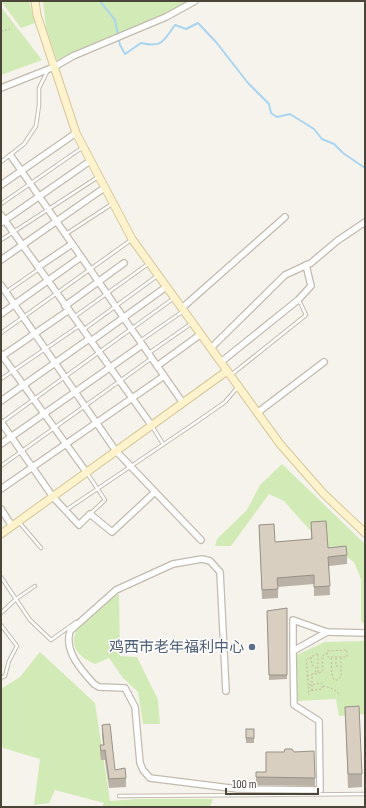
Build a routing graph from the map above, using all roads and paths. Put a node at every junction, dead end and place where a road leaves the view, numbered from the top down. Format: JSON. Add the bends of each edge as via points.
{"nodes":[{"id":1,"x":35,"y":1,"type":"edge"},
{"id":2,"x":195,"y":1,"type":"edge"},
{"id":3,"x":10,"y":29,"type":"dead end"},
{"id":4,"x":1,"y":30,"type":"edge"},
{"id":5,"x":51,"y":68,"type":"junction"},
{"id":6,"x":1,"y":88,"type":"edge"},
{"id":7,"x":76,"y":133,"type":"junction"},
{"id":8,"x":83,"y":147,"type":"junction"},
{"id":9,"x":11,"y":156,"type":"junction"},
{"id":10,"x":1,"y":162,"type":"edge"},
{"id":11,"x":90,"y":162,"type":"junction"},
{"id":12,"x":21,"y":171,"type":"junction"},
{"id":13,"x":98,"y":177,"type":"junction"},
{"id":14,"x":30,"y":184,"type":"junction"},
{"id":15,"x":1,"y":185,"type":"edge"},
{"id":16,"x":104,"y":188,"type":"junction"},
{"id":17,"x":39,"y":197,"type":"junction"},
{"id":18,"x":113,"y":203,"type":"junction"},
{"id":19,"x":1,"y":204,"type":"edge"},
{"id":20,"x":48,"y":210,"type":"junction"},
{"id":21,"x":1,"y":215,"type":"edge"},
{"id":22,"x":285,"y":217,"type":"dead end"},
{"id":23,"x":3,"y":222,"type":"edge"},
{"id":24,"x":56,"y":222,"type":"junction"},
{"id":25,"x":365,"y":222,"type":"edge"},
{"id":26,"x":13,"y":232,"type":"junction"},
{"id":27,"x":65,"y":234,"type":"junction"},
{"id":28,"x":132,"y":239,"type":"junction"},
{"id":29,"x":1,"y":240,"type":"edge"},
{"id":30,"x":72,"y":244,"type":"junction"},
{"id":31,"x":22,"y":245,"type":"junction"},
{"id":32,"x":81,"y":257,"type":"junction"},
{"id":33,"x":1,"y":260,"type":"edge"},
{"id":34,"x":124,"y":263,"type":"dead end"},
{"id":35,"x":149,"y":263,"type":"junction"},
{"id":36,"x":306,"y":266,"type":"junction"},
{"id":37,"x":39,"y":268,"type":"junction"},
{"id":38,"x":90,"y":269,"type":"junction"},
{"id":39,"x":158,"y":275,"type":"junction"},
{"id":40,"x":48,"y":281,"type":"junction"},
{"id":41,"x":99,"y":282,"type":"junction"},
{"id":42,"x":1,"y":285,"type":"edge"},
{"id":43,"x":166,"y":287,"type":"junction"},
{"id":44,"x":6,"y":292,"type":"junction"},
{"id":45,"x":56,"y":293,"type":"junction"},
{"id":46,"x":107,"y":294,"type":"junction"},
{"id":47,"x":174,"y":298,"type":"junction"},
{"id":48,"x":298,"y":300,"type":"junction"},
{"id":49,"x":14,"y":304,"type":"junction"},
{"id":50,"x":116,"y":306,"type":"junction"},
{"id":51,"x":67,"y":308,"type":"junction"},
{"id":52,"x":183,"y":309,"type":"junction"},
{"id":53,"x":1,"y":314,"type":"edge"},
{"id":54,"x":23,"y":317,"type":"junction"},
{"id":55,"x":74,"y":318,"type":"junction"},
{"id":56,"x":124,"y":318,"type":"junction"},
{"id":57,"x":192,"y":323,"type":"junction"},
{"id":58,"x":81,"y":328,"type":"junction"},
{"id":59,"x":132,"y":329,"type":"junction"},
{"id":60,"x":1,"y":333,"type":"edge"},
{"id":61,"x":35,"y":334,"type":"junction"},
{"id":62,"x":201,"y":334,"type":"junction"},
{"id":63,"x":90,"y":340,"type":"junction"},
{"id":64,"x":141,"y":343,"type":"junction"},
{"id":65,"x":211,"y":348,"type":"junction"},
{"id":66,"x":45,"y":349,"type":"junction"},
{"id":67,"x":99,"y":353,"type":"junction"},
{"id":68,"x":1,"y":356,"type":"edge"},
{"id":69,"x":150,"y":356,"type":"junction"},
{"id":70,"x":221,"y":362,"type":"junction"},
{"id":71,"x":324,"y":362,"type":"dead end"},
{"id":72,"x":55,"y":363,"type":"junction"},
{"id":73,"x":157,"y":366,"type":"junction"},
{"id":74,"x":110,"y":368,"type":"junction"},
{"id":75,"x":13,"y":371,"type":"junction"},
{"id":76,"x":229,"y":373,"type":"junction"},
{"id":77,"x":164,"y":376,"type":"junction"},
{"id":78,"x":64,"y":377,"type":"junction"},
{"id":79,"x":1,"y":379,"type":"edge"},
{"id":80,"x":120,"y":381,"type":"junction"},
{"id":81,"x":24,"y":385,"type":"junction"},
{"id":82,"x":238,"y":386,"type":"junction"},
{"id":83,"x":75,"y":392,"type":"junction"},
{"id":84,"x":132,"y":399,"type":"junction"},
{"id":85,"x":34,"y":400,"type":"junction"},
{"id":86,"x":1,"y":401,"type":"edge"},
{"id":87,"x":183,"y":403,"type":"junction"},
{"id":88,"x":85,"y":406,"type":"junction"},
{"id":89,"x":257,"y":413,"type":"junction"},
{"id":90,"x":44,"y":414,"type":"junction"},
{"id":91,"x":1,"y":423,"type":"edge"},
{"id":92,"x":97,"y":423,"type":"junction"},
{"id":93,"x":152,"y":426,"type":"junction"},
{"id":94,"x":55,"y":428,"type":"junction"},
{"id":95,"x":11,"y":437,"type":"junction"},
{"id":96,"x":1,"y":444,"type":"edge"},
{"id":97,"x":66,"y":444,"type":"junction"},
{"id":98,"x":163,"y":444,"type":"junction"},
{"id":99,"x":116,"y":451,"type":"junction"},
{"id":100,"x":22,"y":452,"type":"junction"},
{"id":101,"x":130,"y":465,"type":"junction"},
{"id":102,"x":1,"y":466,"type":"edge"},
{"id":103,"x":33,"y":467,"type":"junction"},
{"id":104,"x":87,"y":472,"type":"junction"},
{"id":105,"x":97,"y":488,"type":"junction"},
{"id":106,"x":1,"y":489,"type":"edge"},
{"id":107,"x":155,"y":492,"type":"junction"},
{"id":108,"x":53,"y":497,"type":"junction"},
{"id":109,"x":1,"y":509,"type":"edge"},
{"id":110,"x":65,"y":510,"type":"junction"},
{"id":111,"x":90,"y":514,"type":"junction"},
{"id":112,"x":18,"y":522,"type":"junction"},
{"id":113,"x":12,"y":526,"type":"junction"},
{"id":114,"x":365,"y":533,"type":"edge"},
{"id":115,"x":1,"y":534,"type":"edge"},
{"id":116,"x":201,"y":540,"type":"dead end"},
{"id":117,"x":41,"y":548,"type":"dead end"},
{"id":118,"x":1,"y":577,"type":"edge"},
{"id":119,"x":36,"y":586,"type":"dead end"},
{"id":120,"x":16,"y":599,"type":"junction"},
{"id":121,"x":1,"y":613,"type":"edge"},
{"id":122,"x":78,"y":621,"type":"dead end"},
{"id":123,"x":1,"y":625,"type":"edge"},
{"id":124,"x":327,"y":632,"type":"junction"},
{"id":125,"x":365,"y":633,"type":"edge"},
{"id":126,"x":293,"y":651,"type":"junction"},
{"id":127,"x":327,"y":653,"type":"junction"},
{"id":128,"x":311,"y":657,"type":"junction"},
{"id":129,"x":331,"y":657,"type":"junction"},
{"id":130,"x":336,"y":657,"type":"junction"},
{"id":131,"x":341,"y":657,"type":"junction"},
{"id":132,"x":312,"y":665,"type":"junction"},
{"id":133,"x":332,"y":666,"type":"junction"},
{"id":134,"x":336,"y":666,"type":"junction"},
{"id":135,"x":341,"y":666,"type":"junction"},
{"id":136,"x":306,"y":667,"type":"junction"},
{"id":137,"x":317,"y":667,"type":"junction"},
{"id":138,"x":318,"y":673,"type":"junction"},
{"id":139,"x":312,"y":675,"type":"junction"},
{"id":140,"x":307,"y":676,"type":"dead end"},
{"id":141,"x":1,"y":678,"type":"edge"},
{"id":142,"x":312,"y":684,"type":"junction"},
{"id":143,"x":308,"y":685,"type":"junction"},
{"id":144,"x":322,"y":686,"type":"junction"},
{"id":145,"x":312,"y":690,"type":"junction"},
{"id":146,"x":226,"y":691,"type":"dead end"},
{"id":147,"x":309,"y":691,"type":"junction"},
{"id":148,"x":309,"y":695,"type":"dead end"},
{"id":149,"x":341,"y":695,"type":"dead end"},
{"id":150,"x":365,"y":794,"type":"edge"},
{"id":151,"x":119,"y":796,"type":"dead end"}],
"edges":[{"from":1,"to":5,"type":"street"},
{"from":2,"to":5,"type":"street","via":[[166,17],[73,56]]},
{"from":3,"to":4,"type":"path"},
{"from":5,"to":6,"type":"street"},
{"from":5,"to":7,"type":"street"},
{"from":5,"to":9,"type":"lane","via":[[39,88],[36,126],[24,144]]},
{"from":7,"to":8,"type":"street"},
{"from":7,"to":12,"type":"street"},
{"from":8,"to":11,"type":"street"},
{"from":8,"to":14,"type":"lane"},
{"from":9,"to":10,"type":"lane"},
{"from":9,"to":12,"type":"street"},
{"from":11,"to":13,"type":"street"},
{"from":11,"to":17,"type":"street"},
{"from":12,"to":14,"type":"street"},
{"from":12,"to":15,"type":"street"},
{"from":13,"to":16,"type":"street"},
{"from":13,"to":20,"type":"lane"},
{"from":14,"to":17,"type":"street"},
{"from":14,"to":19,"type":"lane"},
{"from":16,"to":18,"type":"street"},
{"from":16,"to":24,"type":"street"},
{"from":17,"to":20,"type":"street"},
{"from":17,"to":23,"type":"street"},
{"from":18,"to":27,"type":"lane"},
{"from":18,"to":28,"type":"street"},
{"from":20,"to":24,"type":"street"},
{"from":20,"to":26,"type":"lane"},
{"from":21,"to":23,"type":"street"},
{"from":22,"to":52,"type":"street"},
{"from":23,"to":26,"type":"street"},
{"from":24,"to":27,"type":"street"},
{"from":24,"to":31,"type":"street"},
{"from":25,"to":36,"type":"street"},
{"from":26,"to":29,"type":"lane"},
{"from":26,"to":31,"type":"street"},
{"from":27,"to":30,"type":"street"},
{"from":28,"to":35,"type":"street"},
{"from":28,"to":38,"type":"lane"},
{"from":30,"to":32,"type":"street"},
{"from":30,"to":37,"type":"street"},
{"from":31,"to":33,"type":"street"},
{"from":31,"to":37,"type":"street"},
{"from":32,"to":38,"type":"street"},
{"from":32,"to":40,"type":"street"},
{"from":34,"to":41,"type":"street"},
{"from":35,"to":39,"type":"street"},
{"from":35,"to":46,"type":"lane"},
{"from":36,"to":48,"type":"street","via":[[311,286]]},
{"from":36,"to":65,"type":"street","via":[[285,275]]},
{"from":37,"to":40,"type":"street"},
{"from":37,"to":44,"type":"lane"},
{"from":38,"to":41,"type":"street"},
{"from":38,"to":45,"type":"lane"},
{"from":39,"to":43,"type":"street"},
{"from":39,"to":50,"type":"lane"},
{"from":40,"to":45,"type":"street"},
{"from":40,"to":49,"type":"street"},
{"from":41,"to":46,"type":"street"},
{"from":41,"to":51,"type":"street"},
{"from":42,"to":44,"type":"street"},
{"from":43,"to":47,"type":"street"},
{"from":43,"to":56,"type":"street"},
{"from":44,"to":49,"type":"street"},
{"from":45,"to":51,"type":"street"},
{"from":45,"to":54,"type":"lane"},
{"from":46,"to":50,"type":"street"},
{"from":46,"to":55,"type":"lane"},
{"from":47,"to":52,"type":"street"},
{"from":47,"to":59,"type":"lane"},
{"from":48,"to":70,"type":"street"},
{"from":48,"to":76,"type":"lane","via":[[306,315]]},
{"from":49,"to":53,"type":"street"},
{"from":49,"to":54,"type":"street"},
{"from":50,"to":56,"type":"street"},
{"from":50,"to":58,"type":"lane"},
{"from":51,"to":55,"type":"street"},
{"from":51,"to":61,"type":"street"},
{"from":52,"to":57,"type":"street"},
{"from":52,"to":64,"type":"lane"},
{"from":54,"to":60,"type":"lane"},
{"from":54,"to":61,"type":"street"},
{"from":55,"to":58,"type":"street"},
{"from":56,"to":59,"type":"street"},
{"from":56,"to":63,"type":"street"},
{"from":57,"to":62,"type":"street"},
{"from":57,"to":69,"type":"lane"},
{"from":58,"to":63,"type":"street"},
{"from":58,"to":66,"type":"lane"},
{"from":59,"to":64,"type":"street"},
{"from":59,"to":67,"type":"lane"},
{"from":61,"to":66,"type":"street"},
{"from":61,"to":68,"type":"street"},
{"from":62,"to":65,"type":"street"},
{"from":62,"to":73,"type":"street"},
{"from":63,"to":67,"type":"street"},
{"from":63,"to":72,"type":"street"},
{"from":64,"to":69,"type":"street"},
{"from":64,"to":74,"type":"street"},
{"from":65,"to":70,"type":"street"},
{"from":66,"to":72,"type":"street"},
{"from":66,"to":75,"type":"lane"},
{"from":67,"to":74,"type":"street"},
{"from":67,"to":78,"type":"lane"},
{"from":68,"to":75,"type":"street"},
{"from":69,"to":73,"type":"street"},
{"from":69,"to":80,"type":"lane"},
{"from":70,"to":76,"type":"street"},
{"from":71,"to":89,"type":"street"},
{"from":72,"to":78,"type":"street"},
{"from":72,"to":81,"type":"street"},
{"from":73,"to":77,"type":"street"},
{"from":74,"to":80,"type":"street"},
{"from":74,"to":83,"type":"street"},
{"from":75,"to":79,"type":"lane"},
{"from":75,"to":81,"type":"street"},
{"from":76,"to":82,"type":"street"},
{"from":76,"to":87,"type":"street"},
{"from":77,"to":84,"type":"street"},
{"from":77,"to":87,"type":"street"},
{"from":78,"to":83,"type":"street"},
{"from":78,"to":85,"type":"lane"},
{"from":80,"to":84,"type":"street"},
{"from":80,"to":88,"type":"lane"},
{"from":81,"to":85,"type":"street"},
{"from":81,"to":86,"type":"street"},
{"from":82,"to":89,"type":"street"},
{"from":82,"to":98,"type":"lane","via":[[225,402]]},
{"from":83,"to":88,"type":"street"},
{"from":83,"to":90,"type":"street"},
{"from":84,"to":92,"type":"street"},
{"from":84,"to":93,"type":"street"},
{"from":85,"to":90,"type":"street"},
{"from":85,"to":91,"type":"lane"},
{"from":87,"to":93,"type":"street"},
{"from":88,"to":92,"type":"street"},
{"from":88,"to":94,"type":"lane"},
{"from":89,"to":114,"type":"street","via":[[323,493]]},
{"from":90,"to":94,"type":"street"},
{"from":90,"to":95,"type":"street"},
{"from":91,"to":95,"type":"street"},
{"from":92,"to":97,"type":"street"},
{"from":92,"to":99,"type":"street"},
{"from":93,"to":98,"type":"lane"},
{"from":93,"to":99,"type":"street"},
{"from":94,"to":97,"type":"street"},
{"from":94,"to":100,"type":"lane"},
{"from":95,"to":96,"type":"street"},
{"from":95,"to":100,"type":"street"},
{"from":97,"to":103,"type":"street"},
{"from":97,"to":104,"type":"street"},
{"from":98,"to":101,"type":"lane"},
{"from":99,"to":101,"type":"street"},
{"from":99,"to":104,"type":"street"},
{"from":100,"to":102,"type":"lane"},
{"from":100,"to":103,"type":"street"},
{"from":101,"to":105,"type":"lane"},
{"from":101,"to":107,"type":"street"},
{"from":103,"to":106,"type":"street"},
{"from":103,"to":108,"type":"street"},
{"from":104,"to":105,"type":"lane"},
{"from":104,"to":108,"type":"street"},
{"from":105,"to":110,"type":"lane"},
{"from":105,"to":111,"type":"lane","via":[[105,500]]},
{"from":107,"to":111,"type":"street","via":[[112,532]]},
{"from":107,"to":116,"type":"street"},
{"from":108,"to":110,"type":"street"},
{"from":108,"to":112,"type":"street"},
{"from":109,"to":113,"type":"street"},
{"from":110,"to":111,"type":"street","via":[[79,525]]},
{"from":112,"to":113,"type":"street"},
{"from":112,"to":117,"type":"lane"},
{"from":113,"to":115,"type":"street"},
{"from":118,"to":120,"type":"lane"},
{"from":119,"to":120,"type":"lane"},
{"from":120,"to":121,"type":"lane"},
{"from":120,"to":122,"type":"lane","via":[[30,620],[51,640]]},
{"from":123,"to":141,"type":"lane","via":[[17,646],[5,676]]},
{"from":124,"to":125,"type":"street"},
{"from":124,"to":126,"type":"street"},
{"from":124,"to":126,"type":"street","via":[[293,620]]},
{"from":126,"to":146,"type":"street","via":[[294,705],[319,721],[320,790],[238,789],[150,778],[140,763],[135,707],[125,688],[99,687],[94,684],[70,653],[70,631],[116,590],[173,564],[202,559],[210,561],[220,572]]},
{"from":127,"to":129,"type":"path","via":[[328,658]]},
{"from":127,"to":131,"type":"path","via":[[346,650],[347,657]]},
{"from":127,"to":138,"type":"path","via":[[322,656],[323,671]]},
{"from":128,"to":132,"type":"path"},
{"from":128,"to":136,"type":"path","via":[[306,660]]},
{"from":128,"to":137,"type":"path","via":[[318,653]]},
{"from":129,"to":130,"type":"path"},
{"from":129,"to":133,"type":"path"},
{"from":130,"to":131,"type":"path"},
{"from":130,"to":134,"type":"path"},
{"from":131,"to":135,"type":"path"},
{"from":132,"to":136,"type":"path"},
{"from":132,"to":137,"type":"path"},
{"from":133,"to":134,"type":"path"},
{"from":133,"to":135,"type":"path","via":[[334,680],[341,677]]},
{"from":134,"to":135,"type":"path"},
{"from":136,"to":143,"type":"path"},
{"from":137,"to":138,"type":"path"},
{"from":137,"to":139,"type":"path"},
{"from":138,"to":139,"type":"path"},
{"from":139,"to":140,"type":"path"},
{"from":139,"to":142,"type":"path"},
{"from":142,"to":143,"type":"path"},
{"from":142,"to":144,"type":"path","via":[[322,683]]},
{"from":142,"to":145,"type":"path"},
{"from":143,"to":147,"type":"path"},
{"from":144,"to":145,"type":"path","via":[[322,689]]},
{"from":144,"to":149,"type":"path","via":[[331,688]]},
{"from":145,"to":147,"type":"path"},
{"from":147,"to":148,"type":"path"},
{"from":150,"to":151,"type":"lane"}]}
